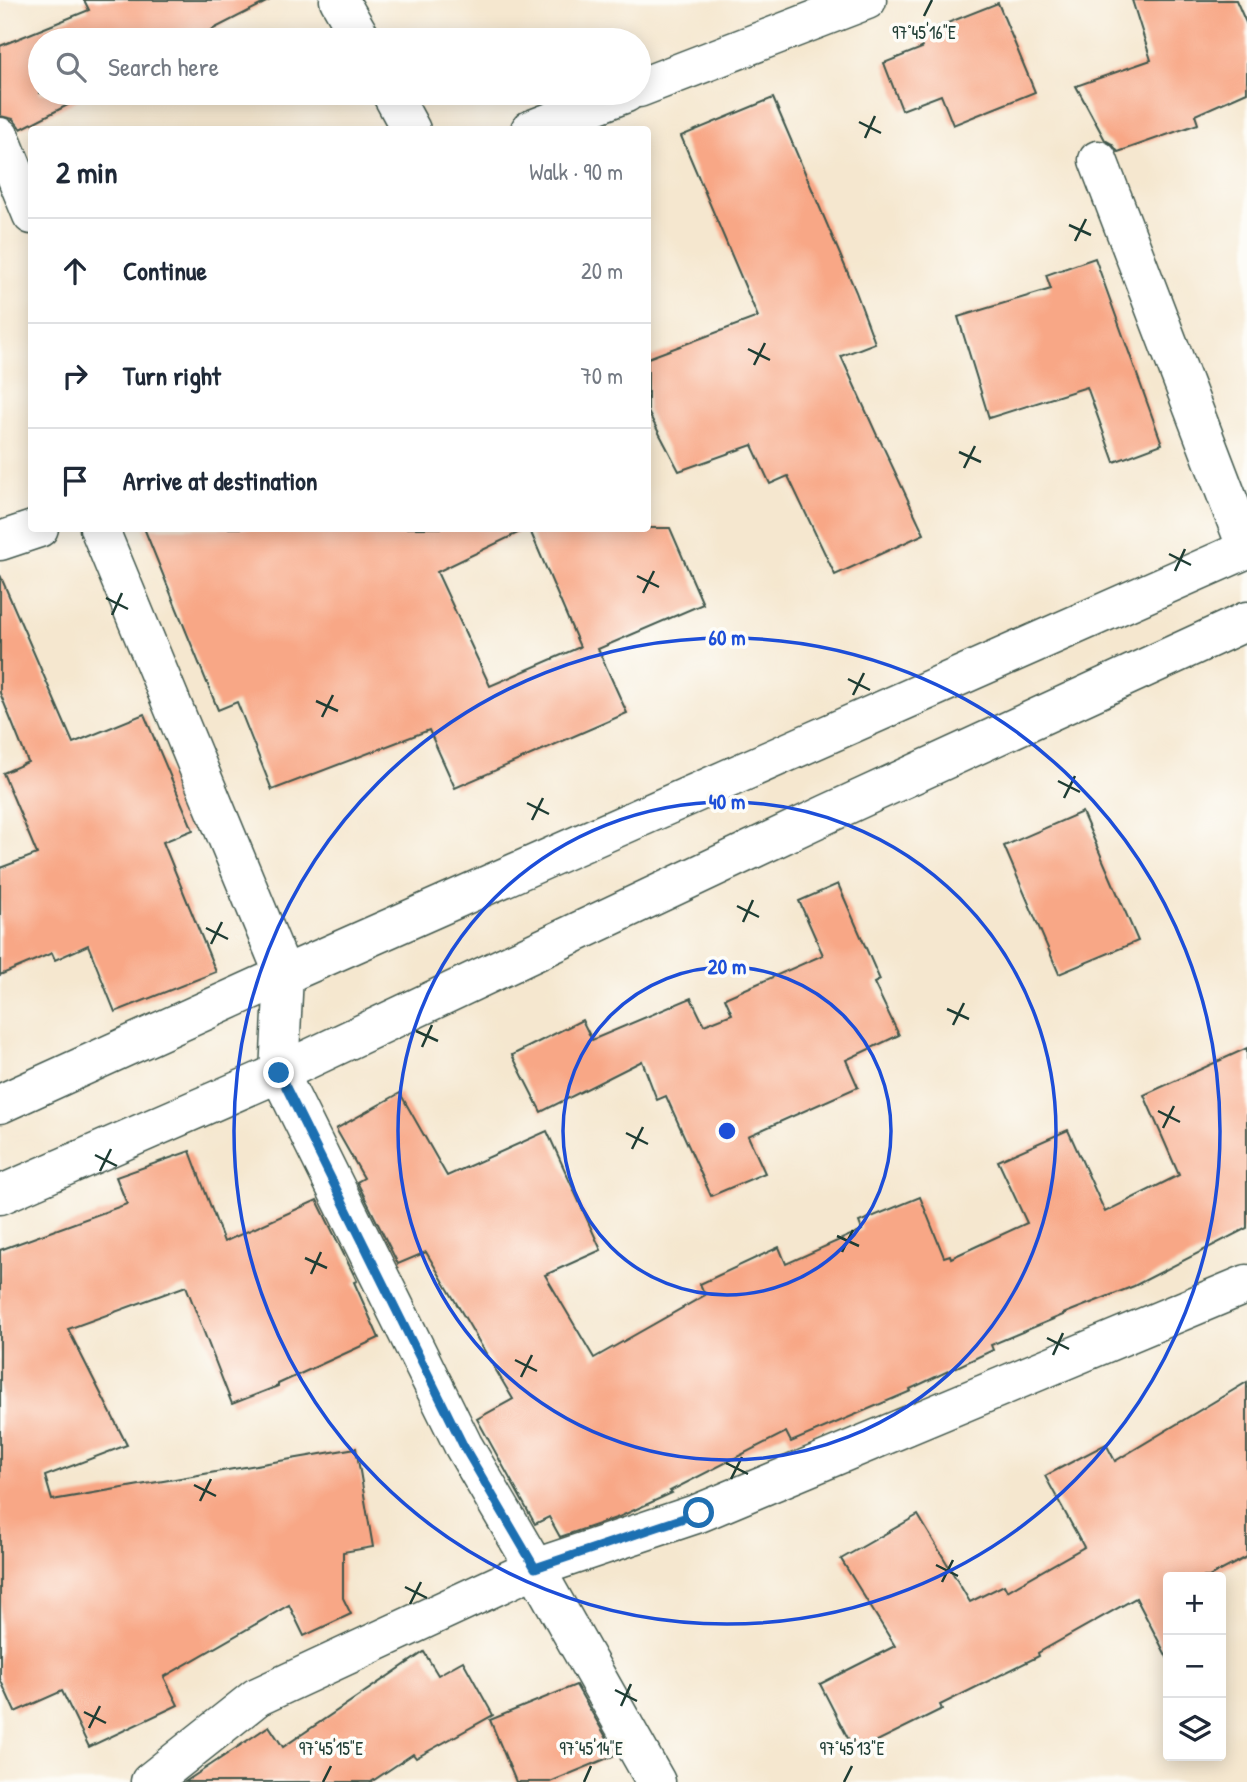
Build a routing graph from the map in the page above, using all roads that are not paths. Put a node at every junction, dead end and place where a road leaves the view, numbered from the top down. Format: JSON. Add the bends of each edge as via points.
{"nodes":[{"id":1,"x":339,"y":0,"type":"edge"},
{"id":2,"x":867,"y":0,"type":"edge"},
{"id":3,"x":355,"y":28,"type":"edge"},
{"id":4,"x":651,"y":83,"type":"edge"},
{"id":5,"x":397,"y":105,"type":"edge"},
{"id":6,"x":595,"y":105,"type":"edge"},
{"id":7,"x":409,"y":126,"type":"edge"},
{"id":8,"x":540,"y":126,"type":"edge"},
{"id":9,"x":0,"y":137,"type":"edge"},
{"id":10,"x":1098,"y":160,"type":"dead end"},
{"id":11,"x":28,"y":205,"type":"edge"},
{"id":12,"x":28,"y":532,"type":"edge"},
{"id":13,"x":101,"y":532,"type":"edge"},
{"id":14,"x":0,"y":541,"type":"edge"},
{"id":15,"x":1247,"y":549,"type":"edge"},
{"id":16,"x":1247,"y":621,"type":"edge"},
{"id":17,"x":284,"y":975,"type":"junction"},
{"id":18,"x":279,"y":1073,"type":"junction"},
{"id":19,"x":0,"y":1104,"type":"edge"},
{"id":20,"x":0,"y":1195,"type":"edge"},
{"id":21,"x":1247,"y":1284,"type":"edge"},
{"id":22,"x":535,"y":1568,"type":"junction"},
{"id":23,"x":150,"y":1782,"type":"edge"},
{"id":24,"x":656,"y":1782,"type":"edge"}],
"edges":[{"from":1,"to":3,"type":"street"},
{"from":2,"to":4,"type":"street"},
{"from":5,"to":7,"type":"street"},
{"from":6,"to":8,"type":"street"},
{"from":9,"to":11,"type":"street"},
{"from":10,"to":15,"type":"street"},
{"from":12,"to":14,"type":"street"},
{"from":13,"to":17,"type":"street"},
{"from":15,"to":17,"type":"street"},
{"from":16,"to":18,"type":"street"},
{"from":17,"to":18,"type":"street"},
{"from":17,"to":19,"type":"street"},
{"from":18,"to":20,"type":"street"},
{"from":18,"to":22,"type":"street","via":[[463,1445]]},
{"from":21,"to":22,"type":"street","via":[[699,1513]]},
{"from":22,"to":23,"type":"street","via":[[257,1697]]},
{"from":22,"to":24,"type":"street"}]}
